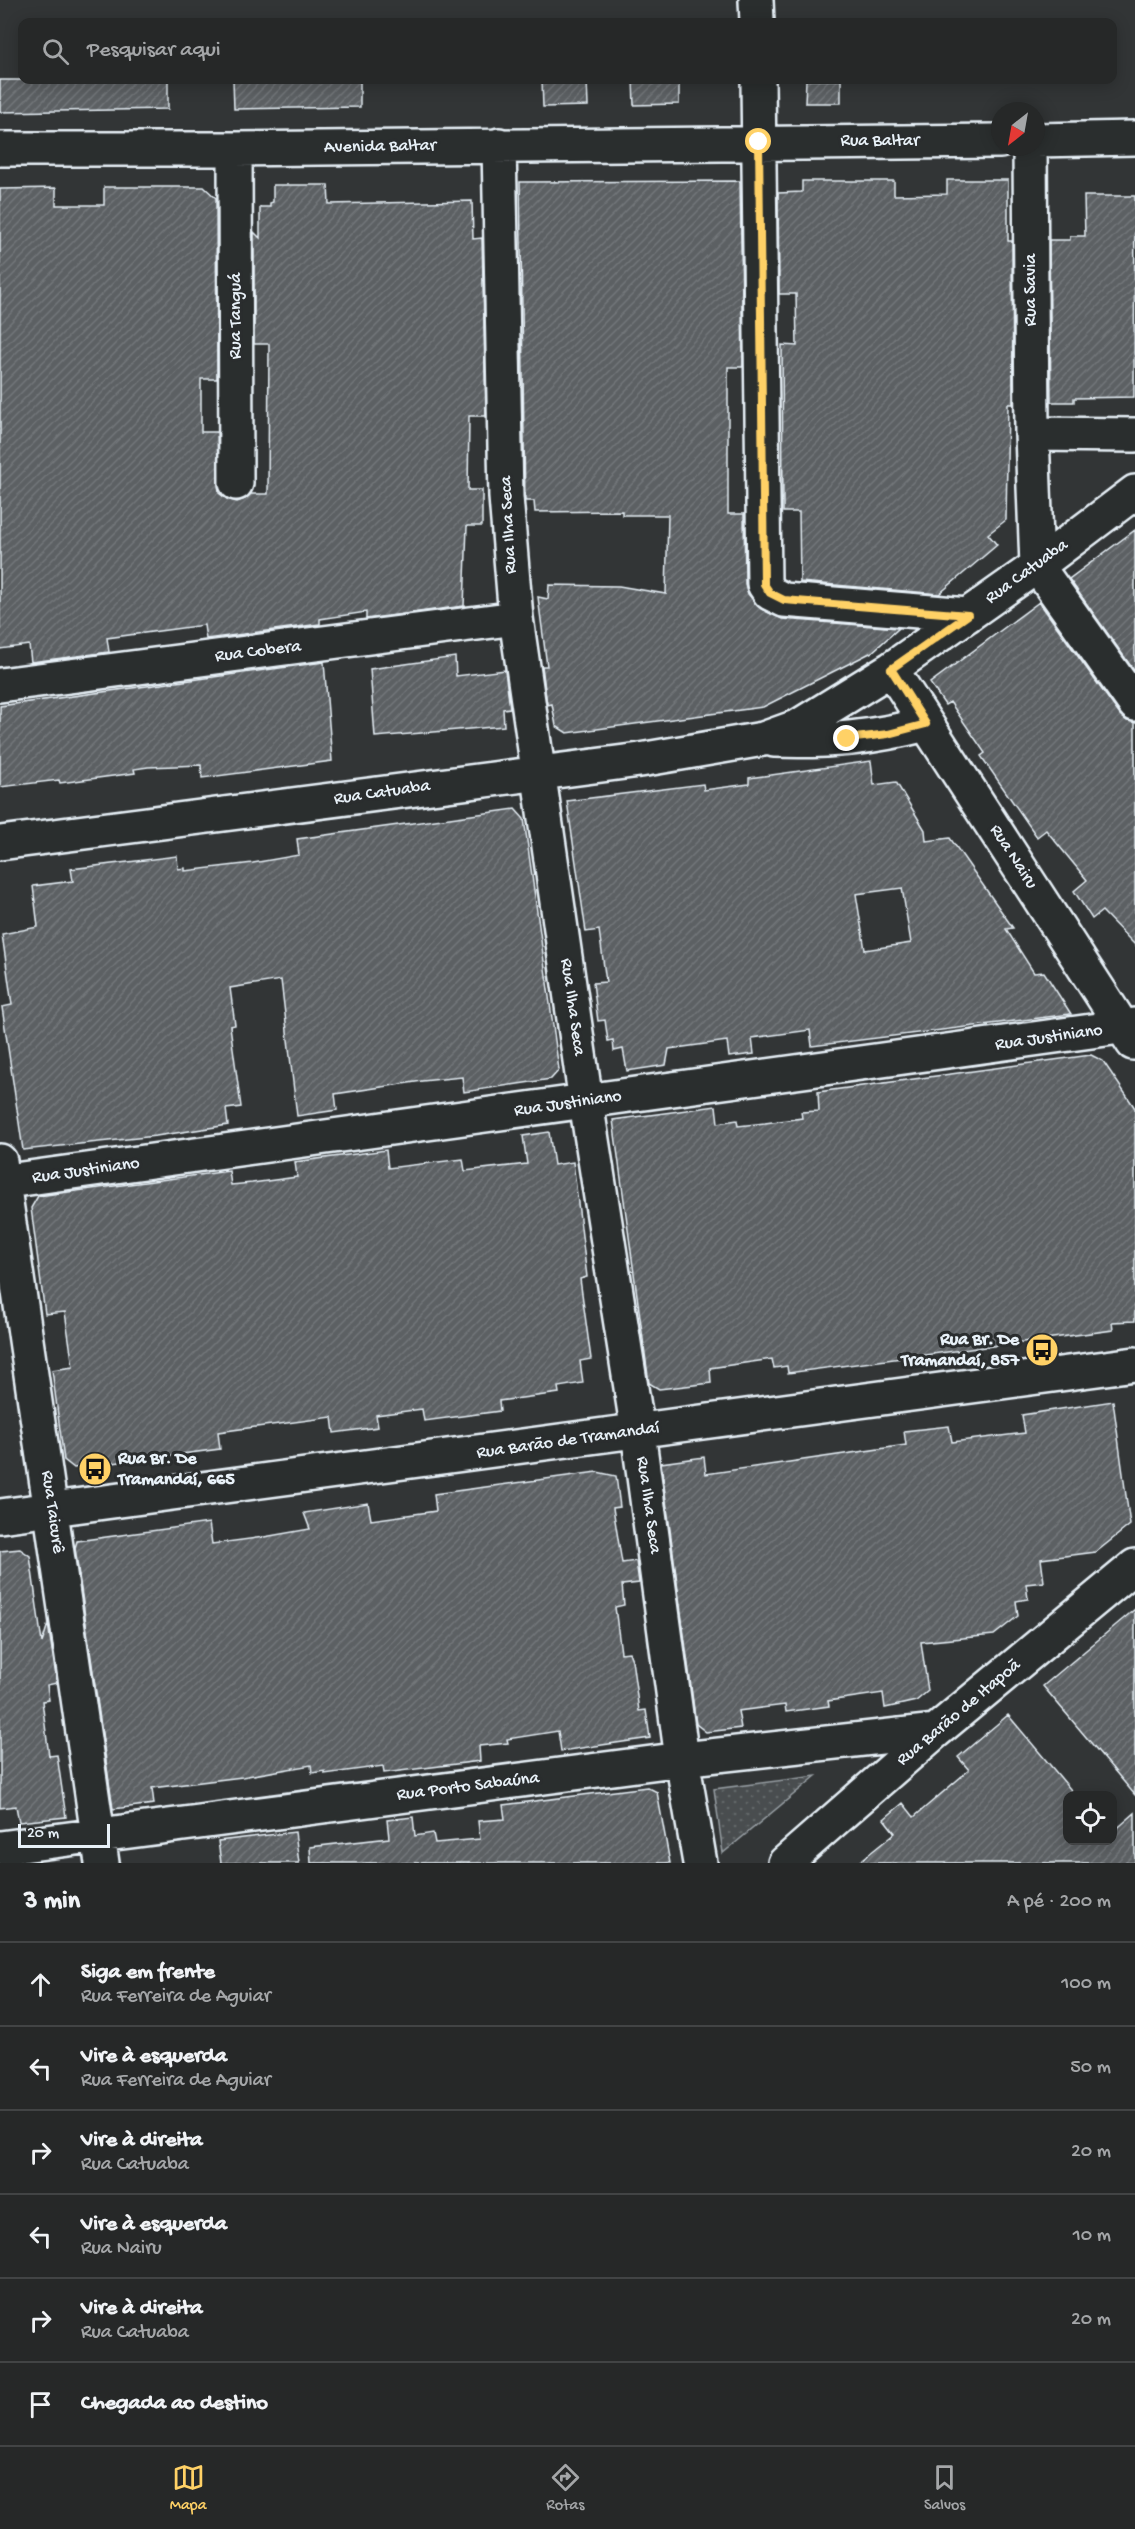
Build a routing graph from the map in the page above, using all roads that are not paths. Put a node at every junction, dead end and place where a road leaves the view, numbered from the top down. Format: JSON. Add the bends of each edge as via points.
{"nodes":[{"id":1,"x":756,"y":0,"type":"edge"},
{"id":2,"x":757,"y":18,"type":"edge"},
{"id":3,"x":758,"y":84,"type":"edge"},
{"id":4,"x":1135,"y":138,"type":"edge"},
{"id":5,"x":1045,"y":140,"type":"edge"},
{"id":6,"x":991,"y":141,"type":"edge"},
{"id":7,"x":759,"y":142,"type":"junction"},
{"id":8,"x":499,"y":145,"type":"junction"},
{"id":9,"x":0,"y":149,"type":"edge"},
{"id":10,"x":235,"y":149,"type":"junction"},
{"id":11,"x":1030,"y":156,"type":"edge"},
{"id":12,"x":1032,"y":434,"type":"junction"},
{"id":13,"x":1135,"y":435,"type":"edge"},
{"id":14,"x":236,"y":483,"type":"dead end"},
{"id":15,"x":1135,"y":492,"type":"edge"},
{"id":16,"x":1037,"y":566,"type":"junction"},
{"id":17,"x":968,"y":615,"type":"junction"},
{"id":18,"x":516,"y":618,"type":"junction"},
{"id":19,"x":891,"y":669,"type":"junction"},
{"id":20,"x":0,"y":685,"type":"edge"},
{"id":21,"x":1135,"y":704,"type":"edge"},
{"id":22,"x":926,"y":724,"type":"junction"},
{"id":23,"x":763,"y":739,"type":"junction"},
{"id":24,"x":538,"y":772,"type":"junction"},
{"id":25,"x":0,"y":843,"type":"edge"},
{"id":26,"x":1131,"y":1033,"type":"edge"},
{"id":27,"x":586,"y":1102,"type":"junction"},
{"id":28,"x":1,"y":1175,"type":"edge"},
{"id":29,"x":1135,"y":1364,"type":"edge"},
{"id":30,"x":638,"y":1432,"type":"junction"},
{"id":31,"x":52,"y":1509,"type":"junction"},
{"id":32,"x":0,"y":1516,"type":"edge"},
{"id":33,"x":1135,"y":1566,"type":"edge"},
{"id":34,"x":936,"y":1731,"type":"junction"},
{"id":35,"x":682,"y":1759,"type":"junction"},
{"id":36,"x":0,"y":1848,"type":"edge"},
{"id":37,"x":100,"y":1849,"type":"edge"},
{"id":38,"x":700,"y":1863,"type":"edge"},
{"id":39,"x":785,"y":1863,"type":"edge"}],
"edges":[{"from":1,"to":2,"type":"street"},
{"from":3,"to":7,"type":"street"},
{"from":4,"to":5,"type":"street"},
{"from":6,"to":7,"type":"street","name":"Rua Baltar"},
{"from":7,"to":8,"type":"street","name":"Avenida Baltar"},
{"from":7,"to":17,"type":"street","via":[[764,584],[770,593],[784,600]]},
{"from":8,"to":10,"type":"street","name":"Avenida Baltar"},
{"from":8,"to":18,"type":"street","name":"Rua Ilha Seca","via":[[506,497]]},
{"from":9,"to":10,"type":"street","name":"Avenida Baltar"},
{"from":10,"to":14,"type":"street","name":"Rua Tanguá"},
{"from":11,"to":12,"type":"street","name":"Rua Savia"},
{"from":12,"to":13,"type":"street"},
{"from":12,"to":16,"type":"street","name":"Rua Savia"},
{"from":15,"to":16,"type":"street","name":"Rua Catuaba"},
{"from":16,"to":17,"type":"street","name":"Rua Catuaba"},
{"from":16,"to":21,"type":"street"},
{"from":17,"to":19,"type":"street","name":"Rua Catuaba"},
{"from":18,"to":20,"type":"street","name":"Rua Cobera"},
{"from":18,"to":24,"type":"street","name":"Rua Ilha Seca"},
{"from":19,"to":22,"type":"street","name":"Rua Nairu"},
{"from":19,"to":23,"type":"street","name":"Rua Catuaba","via":[[799,726]]},
{"from":22,"to":23,"type":"street","name":"Rua Catuaba","via":[[888,734],[822,742]]},
{"from":22,"to":26,"type":"street","name":"Rua Nairu"},
{"from":23,"to":24,"type":"street","name":"Rua Catuaba"},
{"from":24,"to":25,"type":"street","name":"Rua Catuaba"},
{"from":24,"to":27,"type":"street","name":"Rua Ilha Seca"},
{"from":26,"to":27,"type":"street","name":"Rua Justiniano"},
{"from":27,"to":28,"type":"street","name":"Rua Justiniano"},
{"from":27,"to":30,"type":"street","name":"Rua Ilha Seca"},
{"from":28,"to":31,"type":"street","name":"Rua Taicurê"},
{"from":29,"to":30,"type":"street","name":"Rua Barão de Tramandaí"},
{"from":30,"to":31,"type":"street","name":"Rua Barão de Tramandaí"},
{"from":30,"to":35,"type":"street","name":"Rua Ilha Seca"},
{"from":31,"to":32,"type":"street","name":"Rua Barão de Tramandaí"},
{"from":31,"to":37,"type":"street","name":"Rua Taicurê"},
{"from":33,"to":34,"type":"street","name":"Rua Barão de Itapoã"},
{"from":34,"to":35,"type":"street","name":"Rua Porto Sabaúna"},
{"from":34,"to":39,"type":"street","name":"Rua Barão de Itapoã"},
{"from":35,"to":37,"type":"street","name":"Rua Porto Sabaúna"},
{"from":35,"to":38,"type":"street","name":"Rua Ilha Seca"},
{"from":36,"to":37,"type":"street","name":"Rua Porto Sabaúna"}]}
